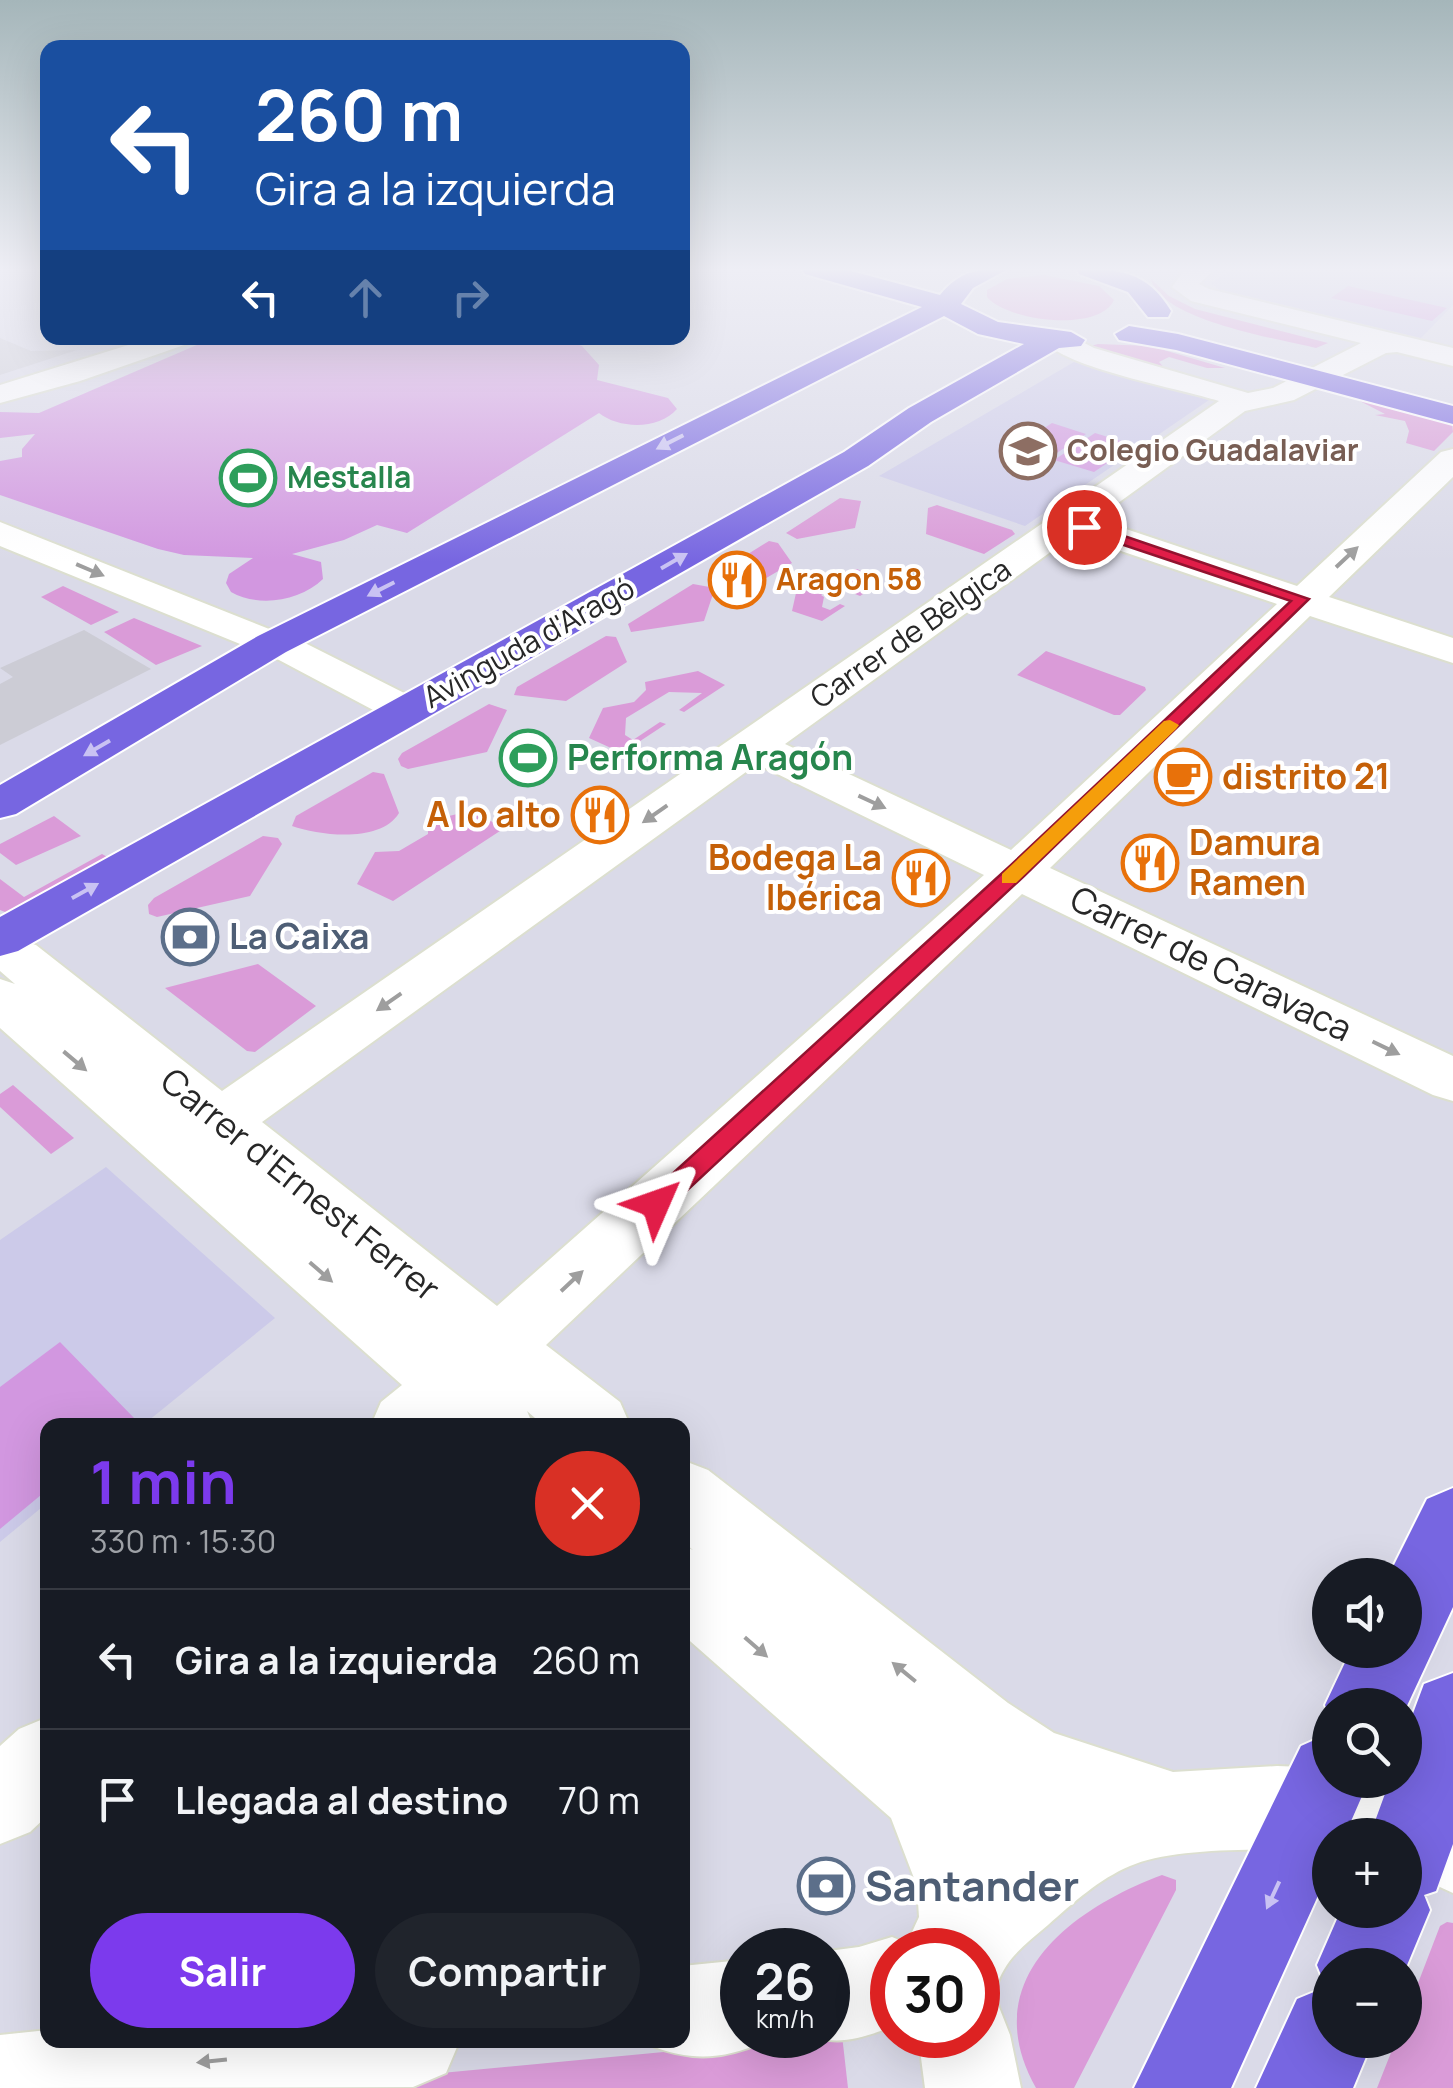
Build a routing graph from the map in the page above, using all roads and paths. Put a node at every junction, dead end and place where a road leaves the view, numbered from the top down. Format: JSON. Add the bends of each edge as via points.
{"nodes":[{"id":1,"x":10,"y":366,"type":"edge"},
{"id":2,"x":94,"y":366,"type":"edge"},
{"id":3,"x":824,"y":366,"type":"edge"},
{"id":4,"x":1008,"y":366,"type":"edge"},
{"id":5,"x":1129,"y":366,"type":"edge"},
{"id":6,"x":1307,"y":366,"type":"edge"},
{"id":7,"x":1318,"y":366,"type":"edge"},
{"id":8,"x":1339,"y":366,"type":"edge"},
{"id":9,"x":1331,"y":371,"type":"junction"},
{"id":10,"x":1453,"y":392,"type":"edge"},
{"id":11,"x":0,"y":393,"type":"edge"},
{"id":12,"x":1237,"y":403,"type":"junction"},
{"id":13,"x":1453,"y":415,"type":"edge"},
{"id":14,"x":1453,"y":459,"type":"edge"},
{"id":15,"x":1069,"y":522,"type":"junction"},
{"id":16,"x":0,"y":533,"type":"edge"},
{"id":17,"x":1301,"y":599,"type":"junction"},
{"id":18,"x":272,"y":644,"type":"junction"},
{"id":19,"x":1453,"y":651,"type":"edge"},
{"id":20,"x":407,"y":712,"type":"junction"},
{"id":21,"x":752,"y":746,"type":"junction"},
{"id":22,"x":0,"y":804,"type":"edge"},
{"id":23,"x":1017,"y":871,"type":"junction"},
{"id":24,"x":0,"y":938,"type":"edge"},
{"id":25,"x":0,"y":952,"type":"edge"},
{"id":26,"x":0,"y":998,"type":"edge"},
{"id":27,"x":1453,"y":1080,"type":"edge"},
{"id":28,"x":222,"y":1120,"type":"junction"},
{"id":29,"x":464,"y":1395,"type":"edge"},
{"id":30,"x":565,"y":1418,"type":"edge"},
{"id":31,"x":690,"y":1501,"type":"edge"},
{"id":32,"x":1453,"y":1524,"type":"edge"},
{"id":33,"x":1422,"y":1589,"type":"edge"},
{"id":34,"x":690,"y":1591,"type":"edge"},
{"id":35,"x":1453,"y":1712,"type":"edge"},
{"id":36,"x":979,"y":1732,"type":"junction"},
{"id":37,"x":40,"y":1765,"type":"edge"},
{"id":38,"x":921,"y":1788,"type":"junction"},
{"id":39,"x":1312,"y":1793,"type":"edge"},
{"id":40,"x":1319,"y":1798,"type":"edge"},
{"id":41,"x":1336,"y":1798,"type":"edge"},
{"id":42,"x":0,"y":1802,"type":"edge"},
{"id":43,"x":1172,"y":1814,"type":"junction"},
{"id":44,"x":1425,"y":1846,"type":"edge"},
{"id":45,"x":961,"y":1928,"type":"edge"},
{"id":46,"x":979,"y":1928,"type":"edge"},
{"id":47,"x":720,"y":2008,"type":"edge"},
{"id":48,"x":690,"y":2011,"type":"edge"},
{"id":49,"x":334,"y":2048,"type":"edge"},
{"id":50,"x":968,"y":2058,"type":"edge"},
{"id":51,"x":1318,"y":2058,"type":"edge"},
{"id":52,"x":0,"y":2082,"type":"edge"},
{"id":53,"x":974,"y":2088,"type":"edge"},
{"id":54,"x":1182,"y":2088,"type":"edge"},
{"id":55,"x":1304,"y":2088,"type":"edge"}],
"edges":[{"from":1,"to":11,"type":"street","via":[[18,383]]},
{"from":2,"to":11,"type":"street"},
{"from":3,"to":18,"type":"main road","one_way":true},
{"from":20,"to":4,"type":"main road","name":"Avinguda d'Aragó","one_way":true},
{"from":5,"to":12,"type":"street","via":[[1228,394]]},
{"from":6,"to":9,"type":"main road"},
{"from":7,"to":9,"type":"main road"},
{"from":8,"to":9,"type":"street","name":"Carrer de Bèlgica"},
{"from":9,"to":10,"type":"main road"},
{"from":9,"to":12,"type":"street","name":"Carrer de Bèlgica","via":[[1270,401]]},
{"from":9,"to":13,"type":"main road"},
{"from":12,"to":15,"type":"street","name":"Carrer de Bèlgica"},
{"from":17,"to":14,"type":"street","one_way":true},
{"from":15,"to":17,"type":"street"},
{"from":15,"to":21,"type":"street","name":"Carrer de Bèlgica"},
{"from":16,"to":18,"type":"street","one_way":true},
{"from":17,"to":19,"type":"street"},
{"from":17,"to":23,"type":"street"},
{"from":18,"to":20,"type":"street"},
{"from":18,"to":22,"type":"main road","one_way":true},
{"from":24,"to":20,"type":"main road","name":"Avinguda d'Aragó","one_way":true},
{"from":21,"to":23,"type":"street","name":"Carrer de Caravaca","one_way":true},
{"from":21,"to":28,"type":"street","name":"Carrer de Bèlgica","one_way":true},
{"from":23,"to":27,"type":"street","name":"Carrer de Caravaca","one_way":true},
{"from":29,"to":23,"type":"street","one_way":true},
{"from":25,"to":28,"type":"street","name":"Carrer d'Ernest Ferrer","via":[[18,958]]},
{"from":26,"to":29,"type":"street","name":"Carrer d'Ernest Ferrer","one_way":true},
{"from":28,"to":29,"type":"street","name":"Carrer d'Ernest Ferrer"},
{"from":29,"to":30,"type":"street","name":"Carrer d'Ernest Ferrer"},
{"from":36,"to":31,"type":"street","one_way":true},
{"from":32,"to":33,"type":"main road"},
{"from":34,"to":38,"type":"street","one_way":true},
{"from":35,"to":44,"type":"main road"},
{"from":36,"to":38,"type":"street","via":[[1018,1776],[1021,1800],[1012,1818],[990,1831],[975,1828],[954,1820]]},
{"from":36,"to":43,"type":"street","via":[[1033,1767]]},
{"from":37,"to":42,"type":"street"},
{"from":38,"to":45,"type":"street","via":[[961,1886]]},
{"from":39,"to":43,"type":"street"},
{"from":40,"to":54,"type":"main road","one_way":true},
{"from":41,"to":44,"type":"street"},
{"from":43,"to":46,"type":"street","via":[[1124,1825],[1081,1848],[1030,1881]]},
{"from":47,"to":48,"type":"street"},
{"from":49,"to":52,"type":"street","one_way":true},
{"from":50,"to":53,"type":"street"},
{"from":51,"to":55,"type":"main road"}]}
